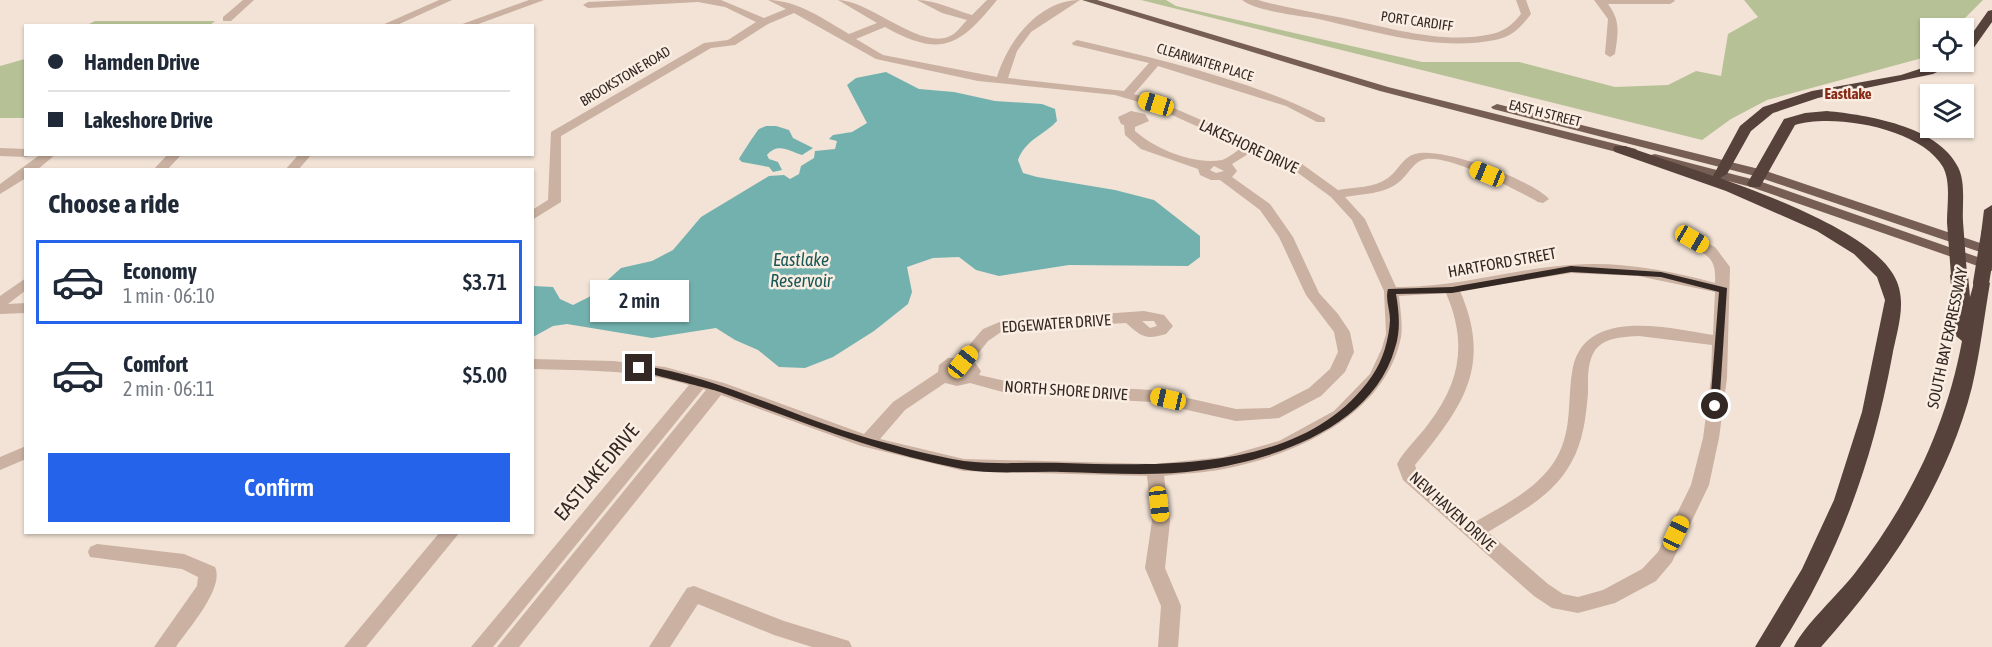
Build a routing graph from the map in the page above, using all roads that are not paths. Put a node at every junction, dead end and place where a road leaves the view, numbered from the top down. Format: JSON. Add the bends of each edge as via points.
{"nodes":[{"id":1,"x":249,"y":0,"type":"edge"},
{"id":2,"x":421,"y":0,"type":"edge"},
{"id":3,"x":447,"y":0,"type":"edge"},
{"id":4,"x":536,"y":0,"type":"edge"},
{"id":5,"x":694,"y":0,"type":"edge"},
{"id":6,"x":701,"y":0,"type":"edge"},
{"id":7,"x":773,"y":0,"type":"edge"},
{"id":8,"x":843,"y":0,"type":"edge"},
{"id":9,"x":922,"y":0,"type":"edge"},
{"id":10,"x":992,"y":0,"type":"edge"},
{"id":11,"x":1075,"y":0,"type":"edge"},
{"id":12,"x":1088,"y":0,"type":"edge"},
{"id":13,"x":1109,"y":0,"type":"edge"},
{"id":14,"x":1247,"y":0,"type":"edge"},
{"id":15,"x":1521,"y":0,"type":"edge"},
{"id":16,"x":1599,"y":0,"type":"edge"},
{"id":17,"x":1670,"y":1,"type":"edge"},
{"id":18,"x":1265,"y":3,"type":"edge"},
{"id":19,"x":588,"y":5,"type":"dead end"},
{"id":20,"x":432,"y":6,"type":"junction"},
{"id":21,"x":795,"y":9,"type":"junction"},
{"id":22,"x":1992,"y":14,"type":"edge"},
{"id":23,"x":972,"y":18,"type":"junction"},
{"id":24,"x":764,"y":22,"type":"junction"},
{"id":25,"x":222,"y":23,"type":"edge"},
{"id":26,"x":391,"y":24,"type":"edge"},
{"id":27,"x":468,"y":24,"type":"edge"},
{"id":28,"x":884,"y":24,"type":"junction"},
{"id":29,"x":847,"y":39,"type":"junction"},
{"id":30,"x":1974,"y":39,"type":"edge"},
{"id":31,"x":1077,"y":43,"type":"dead end"},
{"id":32,"x":1610,"y":54,"type":"dead end"},
{"id":33,"x":1156,"y":62,"type":"junction"},
{"id":34,"x":1925,"y":72,"type":"edge"},
{"id":35,"x":1002,"y":80,"type":"junction"},
{"id":36,"x":1128,"y":95,"type":"junction"},
{"id":37,"x":1321,"y":120,"type":"dead end"},
{"id":38,"x":1130,"y":124,"type":"dead end"},
{"id":39,"x":1253,"y":146,"type":"junction"},
{"id":40,"x":1620,"y":149,"type":"junction"},
{"id":41,"x":0,"y":152,"type":"edge"},
{"id":42,"x":24,"y":153,"type":"edge"},
{"id":43,"x":47,"y":156,"type":"edge"},
{"id":44,"x":174,"y":156,"type":"edge"},
{"id":45,"x":304,"y":156,"type":"edge"},
{"id":46,"x":31,"y":168,"type":"edge"},
{"id":47,"x":161,"y":168,"type":"edge"},
{"id":48,"x":293,"y":168,"type":"edge"},
{"id":49,"x":1723,"y":169,"type":"junction"},
{"id":50,"x":1224,"y":170,"type":"junction"},
{"id":51,"x":24,"y":173,"type":"edge"},
{"id":52,"x":1756,"y":178,"type":"junction"},
{"id":53,"x":0,"y":190,"type":"edge"},
{"id":54,"x":1336,"y":194,"type":"junction"},
{"id":55,"x":1543,"y":199,"type":"dead end"},
{"id":56,"x":1992,"y":210,"type":"edge"},
{"id":57,"x":534,"y":215,"type":"edge"},
{"id":58,"x":1692,"y":239,"type":"dead end"},
{"id":59,"x":1992,"y":252,"type":"edge"},
{"id":60,"x":1986,"y":275,"type":"edge"},
{"id":61,"x":24,"y":284,"type":"edge"},
{"id":62,"x":1452,"y":290,"type":"junction"},
{"id":63,"x":1724,"y":290,"type":"junction"},
{"id":64,"x":1391,"y":291,"type":"junction"},
{"id":65,"x":0,"y":303,"type":"edge"},
{"id":66,"x":24,"y":308,"type":"edge"},
{"id":67,"x":0,"y":309,"type":"edge"},
{"id":68,"x":1130,"y":318,"type":"dead end"},
{"id":69,"x":1721,"y":342,"type":"junction"},
{"id":70,"x":963,"y":362,"type":"junction"},
{"id":71,"x":1967,"y":362,"type":"junction"},
{"id":72,"x":534,"y":364,"type":"edge"},
{"id":73,"x":945,"y":375,"type":"junction"},
{"id":74,"x":970,"y":378,"type":"junction"},
{"id":75,"x":699,"y":381,"type":"junction"},
{"id":76,"x":718,"y":387,"type":"junction"},
{"id":77,"x":867,"y":442,"type":"junction"},
{"id":78,"x":24,"y":453,"type":"edge"},
{"id":79,"x":0,"y":464,"type":"edge"},
{"id":80,"x":1155,"y":470,"type":"junction"},
{"id":81,"x":1475,"y":531,"type":"junction"},
{"id":82,"x":449,"y":534,"type":"edge"},
{"id":83,"x":98,"y":552,"type":"dead end"},
{"id":84,"x":164,"y":647,"type":"edge"},
{"id":85,"x":354,"y":647,"type":"edge"},
{"id":86,"x":481,"y":647,"type":"edge"},
{"id":87,"x":507,"y":647,"type":"edge"},
{"id":88,"x":659,"y":647,"type":"edge"},
{"id":89,"x":842,"y":647,"type":"edge"},
{"id":90,"x":1168,"y":647,"type":"edge"},
{"id":91,"x":1767,"y":647,"type":"edge"},
{"id":92,"x":1806,"y":647,"type":"edge"}],
"edges":[{"from":1,"to":25,"type":"street"},
{"from":2,"to":20,"type":"street"},
{"from":3,"to":20,"type":"street"},
{"from":4,"to":27,"type":"street"},
{"from":5,"to":19,"type":"street"},
{"from":6,"to":24,"type":"street","via":[[737,6]]},
{"from":7,"to":21,"type":"street","name":"LAKESHORE DRIVE"},
{"from":8,"to":28,"type":"street"},
{"from":9,"to":23,"type":"street"},
{"from":10,"to":23,"type":"street"},
{"from":11,"to":35,"type":"street","via":[[1026,31],[1012,48]]},
{"from":12,"to":40,"type":"main road","name":"EAST H STREET","via":[[1384,89]]},
{"from":13,"to":49,"type":"main road","name":"EAST H STREET"},
{"from":14,"to":18,"type":"street","name":"PORT CARDIFF"},
{"from":15,"to":18,"type":"street","name":"PORT CARDIFF","via":[[1526,14],[1513,29],[1491,37],[1454,40],[1409,36]]},
{"from":16,"to":17,"type":"street"},
{"from":16,"to":32,"type":"street","via":[[1615,26]]},
{"from":20,"to":26,"type":"street"},
{"from":21,"to":24,"type":"street","name":"BROOKSTONE ROAD"},
{"from":21,"to":29,"type":"street","name":"LAKESHORE DRIVE"},
{"from":22,"to":30,"type":"highway"},
{"from":23,"to":28,"type":"street","via":[[955,38],[939,43]]},
{"from":24,"to":57,"type":"street","name":"BROOKSTONE ROAD","via":[[730,43],[708,45],[555,135],[554,202]]},
{"from":28,"to":29,"type":"street"},
{"from":29,"to":35,"type":"street","name":"LAKESHORE DRIVE","via":[[875,55],[907,64]]},
{"from":31,"to":33,"type":"street","name":"CLEARWATER PLACE"},
{"from":33,"to":36,"type":"street"},
{"from":33,"to":37,"type":"street","name":"CLEARWATER PLACE","via":[[1290,104]]},
{"from":34,"to":49,"type":"highway","via":[[1771,109],[1745,129]]},
{"from":35,"to":36,"type":"street","name":"LAKESHORE DRIVE","via":[[1098,88]]},
{"from":36,"to":39,"type":"street","name":"LAKESHORE DRIVE"},
{"from":38,"to":50,"type":"street","via":[[1129,132],[1145,146],[1204,167],[1212,163]]},
{"from":39,"to":50,"type":"street"},
{"from":39,"to":54,"type":"street","name":"LAKESHORE DRIVE","via":[[1298,167]]},
{"from":40,"to":49,"type":"main road","name":"EAST H STREET"},
{"from":40,"to":91,"type":"highway","via":[[1716,182],[1831,231],[1871,257],[1893,286],[1894,300],[1869,422],[1853,480],[1828,542]]},
{"from":41,"to":42,"type":"street"},
{"from":43,"to":46,"type":"street"},
{"from":44,"to":47,"type":"street"},
{"from":45,"to":48,"type":"street"},
{"from":49,"to":52,"type":"main road","name":"EAST H STREET"},
{"from":50,"to":74,"type":"street","name":"NORTH SHORE DRIVE","via":[[1270,213],[1286,237],[1312,295],[1342,332],[1346,352],[1337,372],[1315,392],[1273,414],[1236,415],[1152,396],[1010,388]]},
{"from":51,"to":53,"type":"street"},
{"from":52,"to":59,"type":"main road","name":"EAST H STREET"},
{"from":52,"to":60,"type":"main road","name":"EAST H STREET"},
{"from":52,"to":71,"type":"highway","bridge":true,"via":[[1783,129],[1793,120],[1830,116],[1879,124],[1926,143],[1949,164],[1953,173]]},
{"from":54,"to":55,"type":"street","via":[[1392,182],[1418,156],[1427,154],[1447,158]]},
{"from":54,"to":64,"type":"street","name":"LAKESHORE DRIVE","via":[[1364,228]]},
{"from":56,"to":60,"type":"highway","name":"SOUTH BAY EXPRESSWAY","bridge":true},
{"from":58,"to":63,"type":"street","name":"NEW HAVEN DRIVE","via":[[1710,250],[1723,267]]},
{"from":60,"to":71,"type":"highway","name":"SOUTH BAY EXPRESSWAY"},
{"from":61,"to":65,"type":"street"},
{"from":62,"to":63,"type":"street","name":"HARTFORD STREET","via":[[1571,269],[1661,274]]},
{"from":62,"to":64,"type":"street","name":"HARTFORD STREET"},
{"from":62,"to":81,"type":"street","name":"NEW HAVEN DRIVE","via":[[1465,317],[1467,335],[1468,356],[1461,385],[1453,404],[1406,464],[1409,475]]},
{"from":63,"to":69,"type":"street","name":"NEW HAVEN DRIVE"},
{"from":64,"to":80,"type":"street","name":"LAKESHORE DRIVE","via":[[1394,327],[1385,363],[1367,390],[1340,415],[1305,437],[1265,453],[1212,465]]},
{"from":66,"to":67,"type":"street"},
{"from":68,"to":70,"type":"street","name":"EDGEWATER DRIVE","via":[[997,326],[985,333]]},
{"from":69,"to":81,"type":"street","via":[[1635,330],[1606,335],[1592,344],[1584,354],[1581,397],[1565,459],[1555,475],[1537,492]]},
{"from":69,"to":81,"type":"street","name":"NEW HAVEN DRIVE","via":[[1717,396],[1700,485],[1665,557],[1649,575],[1608,597],[1578,605],[1559,602]]},
{"from":70,"to":73,"type":"street","name":"EDGEWATER DRIVE","via":[[950,364]]},
{"from":70,"to":74,"type":"street","via":[[973,368]]},
{"from":71,"to":92,"type":"highway","name":"SOUTH BAY EXPRESSWAY","via":[[1943,444],[1915,503],[1875,565]]},
{"from":72,"to":75,"type":"street","name":"LAKESHORE DRIVE","via":[[639,368]]},
{"from":73,"to":74,"type":"street","via":[[957,381]]},
{"from":73,"to":77,"type":"street","name":"EDGEWATER DRIVE","via":[[899,406]]},
{"from":75,"to":76,"type":"street","name":"LAKESHORE DRIVE"},
{"from":75,"to":86,"type":"street","name":"EASTLAKE DRIVE"},
{"from":76,"to":77,"type":"street","name":"LAKESHORE DRIVE"},
{"from":76,"to":87,"type":"street"},
{"from":77,"to":80,"type":"street","name":"LAKESHORE DRIVE","via":[[964,465]]},
{"from":78,"to":79,"type":"street"},
{"from":80,"to":90,"type":"street","via":[[1161,521],[1155,568],[1171,606]]},
{"from":82,"to":85,"type":"street"},
{"from":83,"to":84,"type":"street","via":[[184,562],[208,573],[206,588]]},
{"from":88,"to":89,"type":"street","via":[[694,594],[781,629]]}]}
